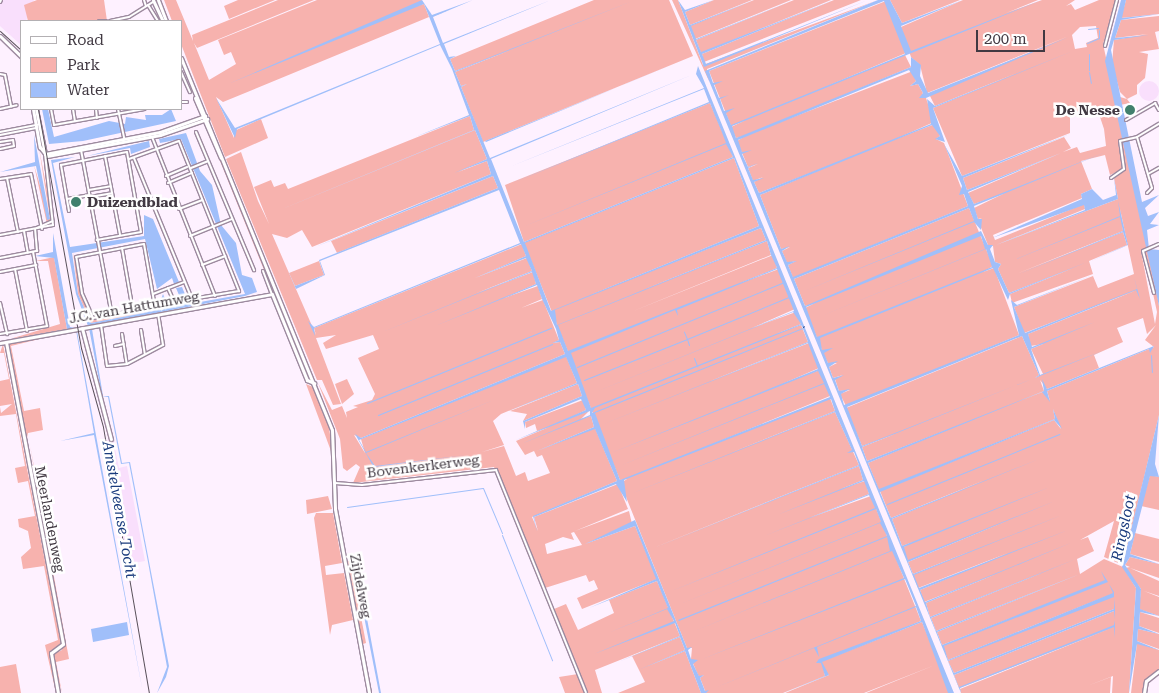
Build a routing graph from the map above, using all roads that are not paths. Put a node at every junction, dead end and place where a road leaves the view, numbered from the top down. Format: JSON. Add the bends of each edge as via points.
{"nodes":[{"id":1,"x":144,"y":0,"type":"edge"},
{"id":2,"x":156,"y":0,"type":"edge"},
{"id":3,"x":1117,"y":0,"type":"edge"},
{"id":4,"x":147,"y":5,"type":"junction"},
{"id":5,"x":112,"y":20,"type":"edge"},
{"id":6,"x":157,"y":20,"type":"edge"},
{"id":7,"x":164,"y":20,"type":"edge"},
{"id":8,"x":0,"y":36,"type":"edge"},
{"id":9,"x":1106,"y":46,"type":"dead end"},
{"id":10,"x":20,"y":55,"type":"edge"},
{"id":11,"x":182,"y":60,"type":"edge"},
{"id":12,"x":0,"y":74,"type":"edge"},
{"id":13,"x":182,"y":74,"type":"edge"},
{"id":14,"x":190,"y":92,"type":"dead end"},
{"id":15,"x":182,"y":102,"type":"edge"},
{"id":16,"x":187,"y":102,"type":"dead end"},
{"id":17,"x":17,"y":105,"type":"dead end"},
{"id":18,"x":11,"y":106,"type":"junction"},
{"id":19,"x":0,"y":109,"type":"edge"},
{"id":20,"x":35,"y":110,"type":"edge"},
{"id":21,"x":51,"y":110,"type":"edge"},
{"id":22,"x":73,"y":110,"type":"edge"},
{"id":23,"x":96,"y":110,"type":"edge"},
{"id":24,"x":118,"y":110,"type":"edge"},
{"id":25,"x":137,"y":110,"type":"edge"},
{"id":26,"x":1159,"y":110,"type":"edge"},
{"id":27,"x":119,"y":114,"type":"junction"},
{"id":28,"x":97,"y":118,"type":"junction"},
{"id":29,"x":205,"y":118,"type":"junction"},
{"id":30,"x":1126,"y":120,"type":"dead end"},
{"id":31,"x":75,"y":122,"type":"junction"},
{"id":32,"x":1159,"y":124,"type":"edge"},
{"id":33,"x":38,"y":127,"type":"junction"},
{"id":34,"x":196,"y":132,"type":"dead end"},
{"id":35,"x":0,"y":134,"type":"edge"},
{"id":36,"x":152,"y":136,"type":"junction"},
{"id":37,"x":1137,"y":137,"type":"junction"},
{"id":38,"x":124,"y":140,"type":"junction"},
{"id":39,"x":1,"y":142,"type":"edge"},
{"id":40,"x":0,"y":149,"type":"edge"},
{"id":41,"x":81,"y":149,"type":"junction"},
{"id":42,"x":154,"y":149,"type":"junction"},
{"id":43,"x":44,"y":155,"type":"junction"},
{"id":44,"x":105,"y":156,"type":"junction"},
{"id":45,"x":134,"y":158,"type":"junction"},
{"id":46,"x":129,"y":159,"type":"junction"},
{"id":47,"x":83,"y":161,"type":"junction"},
{"id":48,"x":208,"y":161,"type":"junction"},
{"id":49,"x":187,"y":168,"type":"dead end"},
{"id":50,"x":192,"y":168,"type":"junction"},
{"id":51,"x":1159,"y":168,"type":"edge"},
{"id":52,"x":192,"y":173,"type":"junction"},
{"id":53,"x":1147,"y":174,"type":"junction"},
{"id":54,"x":166,"y":176,"type":"junction"},
{"id":55,"x":7,"y":178,"type":"junction"},
{"id":56,"x":1111,"y":178,"type":"dead end"},
{"id":57,"x":0,"y":179,"type":"edge"},
{"id":58,"x":168,"y":183,"type":"junction"},
{"id":59,"x":111,"y":186,"type":"junction"},
{"id":60,"x":89,"y":190,"type":"junction"},
{"id":61,"x":112,"y":192,"type":"junction"},
{"id":62,"x":1147,"y":193,"type":"dead end"},
{"id":63,"x":90,"y":196,"type":"junction"},
{"id":64,"x":67,"y":199,"type":"junction"},
{"id":65,"x":203,"y":200,"type":"junction"},
{"id":66,"x":179,"y":210,"type":"junction"},
{"id":67,"x":69,"y":211,"type":"dead end"},
{"id":68,"x":232,"y":219,"type":"junction"},
{"id":69,"x":215,"y":226,"type":"junction"},
{"id":70,"x":42,"y":227,"type":"junction"},
{"id":71,"x":35,"y":229,"type":"junction"},
{"id":72,"x":24,"y":231,"type":"junction"},
{"id":73,"x":18,"y":232,"type":"junction"},
{"id":74,"x":0,"y":235,"type":"edge"},
{"id":75,"x":120,"y":236,"type":"junction"},
{"id":76,"x":190,"y":236,"type":"junction"},
{"id":77,"x":98,"y":241,"type":"junction"},
{"id":78,"x":1159,"y":244,"type":"edge"},
{"id":79,"x":122,"y":248,"type":"junction"},
{"id":80,"x":99,"y":251,"type":"junction"},
{"id":81,"x":33,"y":252,"type":"junction"},
{"id":82,"x":28,"y":253,"type":"junction"},
{"id":83,"x":226,"y":255,"type":"junction"},
{"id":84,"x":0,"y":258,"type":"edge"},
{"id":85,"x":36,"y":265,"type":"junction"},
{"id":86,"x":202,"y":265,"type":"junction"},
{"id":87,"x":15,"y":269,"type":"junction"},
{"id":88,"x":254,"y":270,"type":"dead end"},
{"id":89,"x":263,"y":271,"type":"dead end"},
{"id":90,"x":0,"y":272,"type":"edge"},
{"id":91,"x":184,"y":282,"type":"junction"},
{"id":92,"x":168,"y":288,"type":"junction"},
{"id":93,"x":1154,"y":293,"type":"dead end"},
{"id":94,"x":153,"y":294,"type":"junction"},
{"id":95,"x":272,"y":294,"type":"junction"},
{"id":96,"x":215,"y":296,"type":"junction"},
{"id":97,"x":172,"y":297,"type":"dead end"},
{"id":98,"x":0,"y":302,"type":"edge"},
{"id":99,"x":133,"y":311,"type":"junction"},
{"id":100,"x":112,"y":315,"type":"junction"},
{"id":101,"x":158,"y":315,"type":"junction"},
{"id":102,"x":101,"y":325,"type":"junction"},
{"id":103,"x":82,"y":328,"type":"junction"},
{"id":104,"x":141,"y":330,"type":"dead end"},
{"id":105,"x":27,"y":331,"type":"junction"},
{"id":106,"x":0,"y":334,"type":"edge"},
{"id":107,"x":7,"y":334,"type":"junction"},
{"id":108,"x":122,"y":334,"type":"dead end"},
{"id":109,"x":6,"y":342,"type":"junction"},
{"id":110,"x":0,"y":343,"type":"edge"},
{"id":111,"x":124,"y":344,"type":"junction"},
{"id":112,"x":115,"y":346,"type":"dead end"},
{"id":113,"x":145,"y":354,"type":"junction"},
{"id":114,"x":127,"y":364,"type":"junction"},
{"id":115,"x":315,"y":383,"type":"junction"},
{"id":116,"x":112,"y":439,"type":"dead end"},
{"id":117,"x":335,"y":484,"type":"junction"},
{"id":118,"x":1159,"y":671,"type":"edge"},
{"id":119,"x":58,"y":693,"type":"edge"},
{"id":120,"x":369,"y":693,"type":"edge"},
{"id":121,"x":586,"y":693,"type":"edge"},
{"id":122,"x":1144,"y":693,"type":"edge"}],
"edges":[{"from":1,"to":4,"type":"street"},
{"from":2,"to":4,"type":"street"},
{"from":2,"to":7,"type":"street"},
{"from":3,"to":9,"type":"street"},
{"from":4,"to":5,"type":"street"},
{"from":4,"to":6,"type":"street"},
{"from":8,"to":10,"type":"street"},
{"from":11,"to":29,"type":"street"},
{"from":12,"to":18,"type":"street","via":[[5,75]]},
{"from":13,"to":14,"type":"street"},
{"from":15,"to":16,"type":"street"},
{"from":17,"to":18,"type":"street"},
{"from":18,"to":19,"type":"street"},
{"from":20,"to":33,"type":"street"},
{"from":21,"to":31,"type":"street","via":[[54,125]]},
{"from":22,"to":31,"type":"street"},
{"from":23,"to":28,"type":"street"},
{"from":24,"to":27,"type":"street"},
{"from":25,"to":27,"type":"street"},
{"from":26,"to":30,"type":"street","via":[[1155,103]]},
{"from":27,"to":28,"type":"street"},
{"from":27,"to":38,"type":"street"},
{"from":28,"to":31,"type":"street"},
{"from":29,"to":36,"type":"street"},
{"from":29,"to":115,"type":"street"},
{"from":32,"to":37,"type":"street"},
{"from":33,"to":35,"type":"street"},
{"from":33,"to":43,"type":"street"},
{"from":34,"to":48,"type":"street"},
{"from":35,"to":39,"type":"street"},
{"from":36,"to":38,"type":"street"},
{"from":36,"to":42,"type":"street"},
{"from":37,"to":53,"type":"street"},
{"from":37,"to":56,"type":"street","via":[[1125,140],[1120,146],[1124,169]]},
{"from":38,"to":41,"type":"street"},
{"from":39,"to":40,"type":"street","via":[[14,140],[14,146]]},
{"from":41,"to":43,"type":"street"},
{"from":41,"to":47,"type":"street"},
{"from":42,"to":45,"type":"street"},
{"from":42,"to":50,"type":"street","via":[[179,141]]},
{"from":42,"to":54,"type":"street"},
{"from":43,"to":70,"type":"street","via":[[54,218],[53,226]]},
{"from":44,"to":46,"type":"street","via":[[127,152]]},
{"from":44,"to":47,"type":"street"},
{"from":44,"to":59,"type":"street"},
{"from":45,"to":46,"type":"street"},
{"from":45,"to":91,"type":"street"},
{"from":46,"to":75,"type":"street","via":[[141,229]]},
{"from":47,"to":60,"type":"street"},
{"from":47,"to":64,"type":"street","via":[[61,165]]},
{"from":48,"to":50,"type":"street"},
{"from":48,"to":68,"type":"street"},
{"from":49,"to":54,"type":"street"},
{"from":50,"to":52,"type":"street"},
{"from":51,"to":53,"type":"street"},
{"from":52,"to":58,"type":"street"},
{"from":52,"to":65,"type":"street"},
{"from":53,"to":62,"type":"street","via":[[1152,188]]},
{"from":54,"to":58,"type":"street"},
{"from":55,"to":57,"type":"street"},
{"from":55,"to":70,"type":"street","via":[[31,174]]},
{"from":55,"to":73,"type":"street"},
{"from":58,"to":66,"type":"street"},
{"from":59,"to":60,"type":"street"},
{"from":59,"to":61,"type":"street"},
{"from":60,"to":63,"type":"street"},
{"from":61,"to":63,"type":"street"},
{"from":61,"to":75,"type":"street"},
{"from":63,"to":64,"type":"street"},
{"from":63,"to":77,"type":"street"},
{"from":64,"to":67,"type":"street"},
{"from":65,"to":66,"type":"street"},
{"from":65,"to":69,"type":"street"},
{"from":66,"to":76,"type":"street"},
{"from":68,"to":69,"type":"street"},
{"from":68,"to":88,"type":"street"},
{"from":69,"to":76,"type":"street"},
{"from":69,"to":83,"type":"street"},
{"from":70,"to":71,"type":"street"},
{"from":71,"to":72,"type":"street"},
{"from":71,"to":81,"type":"street","via":[[38,248]]},
{"from":72,"to":73,"type":"street"},
{"from":72,"to":82,"type":"street"},
{"from":73,"to":74,"type":"street"},
{"from":75,"to":77,"type":"street"},
{"from":76,"to":86,"type":"street"},
{"from":77,"to":80,"type":"street"},
{"from":78,"to":93,"type":"street","via":[[1143,251]]},
{"from":79,"to":80,"type":"street"},
{"from":79,"to":94,"type":"street","via":[[144,244]]},
{"from":79,"to":99,"type":"street"},
{"from":80,"to":100,"type":"street"},
{"from":80,"to":100,"type":"street","via":[[76,257],[82,293],[93,318]]},
{"from":81,"to":82,"type":"street"},
{"from":81,"to":85,"type":"street"},
{"from":82,"to":84,"type":"street"},
{"from":83,"to":86,"type":"street"},
{"from":83,"to":96,"type":"street","via":[[240,290]]},
{"from":85,"to":87,"type":"street"},
{"from":85,"to":105,"type":"street","via":[[47,326]]},
{"from":86,"to":96,"type":"street"},
{"from":87,"to":90,"type":"street"},
{"from":87,"to":105,"type":"street"},
{"from":89,"to":95,"type":"street"},
{"from":91,"to":92,"type":"street"},
{"from":91,"to":96,"type":"street","via":[[192,300]]},
{"from":92,"to":94,"type":"street"},
{"from":92,"to":97,"type":"street"},
{"from":94,"to":99,"type":"street","via":[[155,307]]},
{"from":95,"to":101,"type":"street","name":"J.C. van Hattumweg"},
{"from":95,"to":115,"type":"street","via":[[307,380]]},
{"from":98,"to":107,"type":"street"},
{"from":99,"to":100,"type":"street"},
{"from":101,"to":102,"type":"street","name":"J.C. van Hattumweg"},
{"from":101,"to":113,"type":"street","via":[[163,345]]},
{"from":102,"to":103,"type":"street","name":"J.C. van Hattumweg"},
{"from":102,"to":114,"type":"street","via":[[107,366]]},
{"from":103,"to":109,"type":"street","name":"J.C. van Hattumweg"},
{"from":103,"to":116,"type":"street"},
{"from":104,"to":113,"type":"street"},
{"from":105,"to":107,"type":"street"},
{"from":106,"to":107,"type":"street"},
{"from":108,"to":111,"type":"street"},
{"from":109,"to":110,"type":"street","name":"J.C. van Hattumweg"},
{"from":109,"to":119,"type":"street","name":"Meerlandenweg","via":[[63,644],[51,653]]},
{"from":111,"to":112,"type":"street"},
{"from":111,"to":114,"type":"street"},
{"from":113,"to":114,"type":"street"},
{"from":115,"to":117,"type":"street","via":[[335,441]]},
{"from":117,"to":120,"type":"street","name":"Zijdelweg","via":[[335,510]]},
{"from":117,"to":121,"type":"street","name":"Bovenkerkerweg","via":[[362,485],[496,470]]},
{"from":118,"to":122,"type":"street","via":[[1146,681]]}]}
